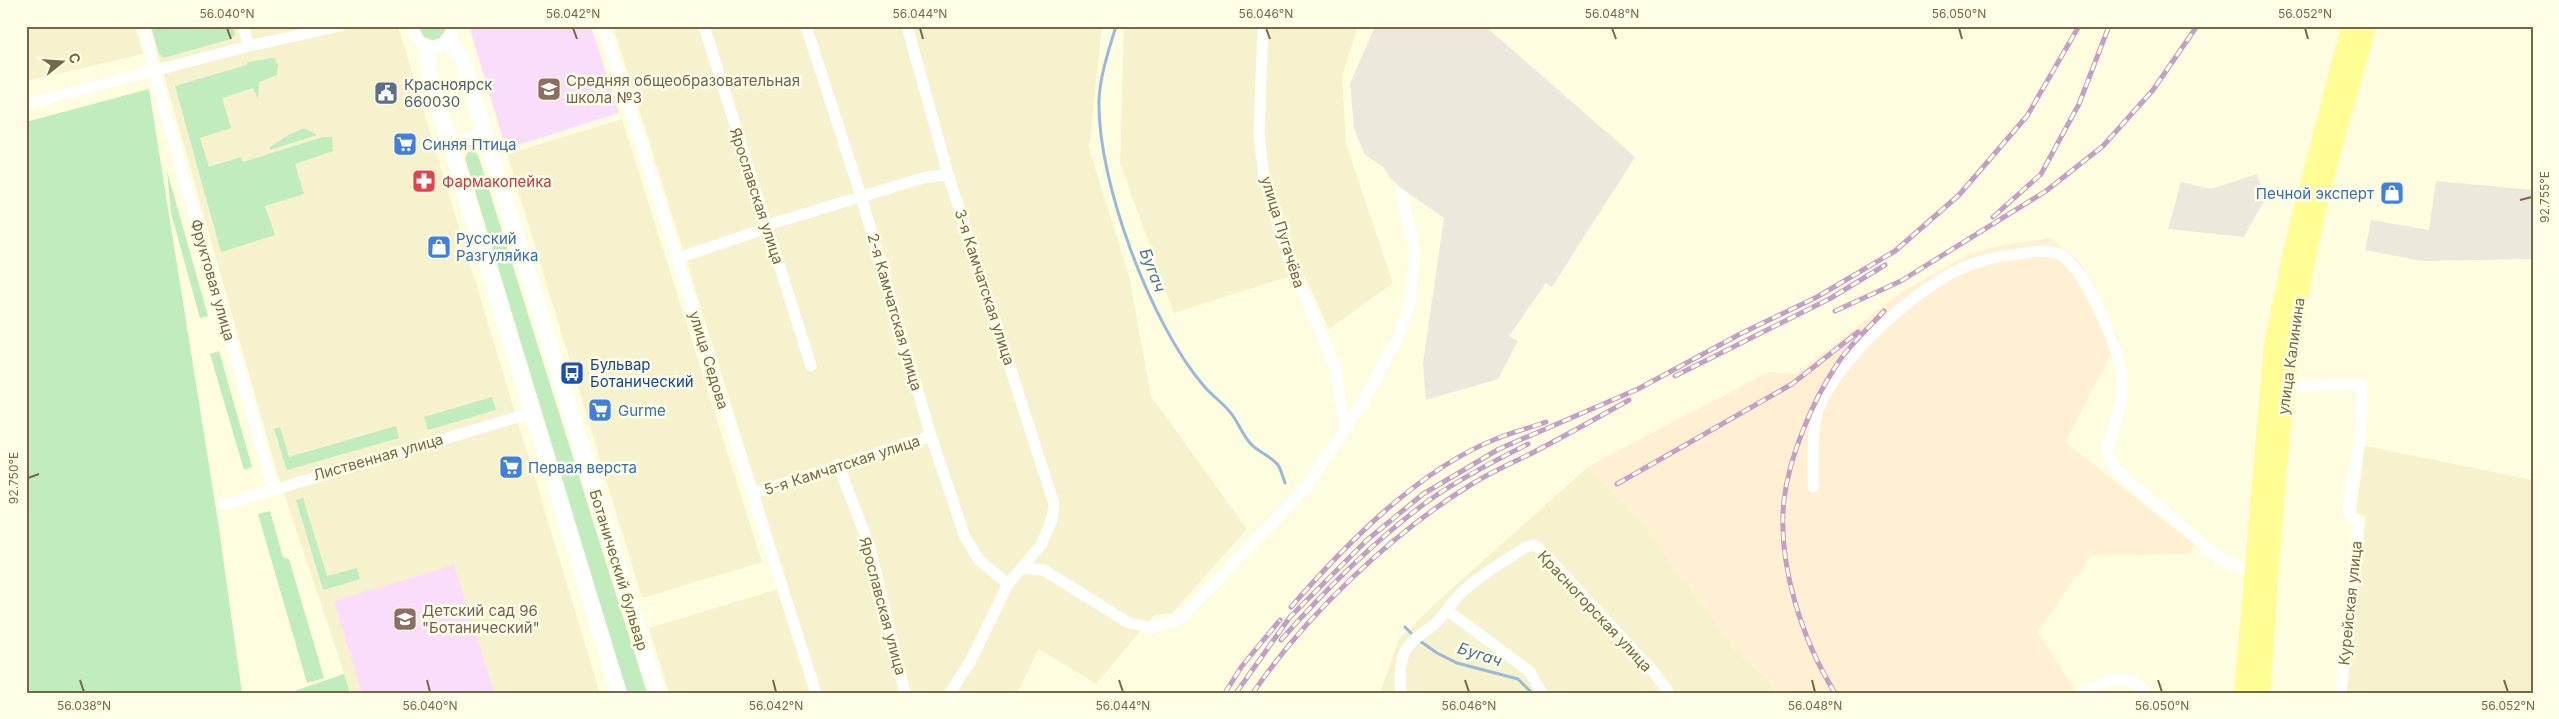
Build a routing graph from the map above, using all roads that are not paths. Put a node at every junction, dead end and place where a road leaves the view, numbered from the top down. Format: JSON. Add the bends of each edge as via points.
{"nodes":[{"id":1,"x":144,"y":26,"type":"edge"},
{"id":2,"x":243,"y":26,"type":"edge"},
{"id":3,"x":340,"y":26,"type":"edge"},
{"id":4,"x":412,"y":26,"type":"edge"},
{"id":5,"x":603,"y":26,"type":"edge"},
{"id":6,"x":704,"y":26,"type":"edge"},
{"id":7,"x":806,"y":26,"type":"edge"},
{"id":8,"x":907,"y":26,"type":"edge"},
{"id":9,"x":1263,"y":26,"type":"edge"},
{"id":10,"x":2350,"y":26,"type":"edge"},
{"id":11,"x":2367,"y":26,"type":"edge"},
{"id":12,"x":450,"y":33,"type":"edge"},
{"id":13,"x":249,"y":46,"type":"junction"},
{"id":14,"x":427,"y":47,"type":"junction"},
{"id":15,"x":156,"y":71,"type":"junction"},
{"id":16,"x":26,"y":104,"type":"edge"},
{"id":17,"x":485,"y":132,"type":"junction"},
{"id":18,"x":449,"y":143,"type":"junction"},
{"id":19,"x":948,"y":174,"type":"junction"},
{"id":20,"x":1401,"y":194,"type":"dead end"},
{"id":21,"x":862,"y":196,"type":"junction"},
{"id":22,"x":767,"y":228,"type":"junction"},
{"id":23,"x":678,"y":258,"type":"junction"},
{"id":24,"x":811,"y":366,"type":"dead end"},
{"id":25,"x":2286,"y":387,"type":"junction"},
{"id":26,"x":534,"y":412,"type":"junction"},
{"id":27,"x":1345,"y":430,"type":"junction"},
{"id":28,"x":931,"y":436,"type":"junction"},
{"id":29,"x":838,"y":464,"type":"junction"},
{"id":30,"x":1813,"y":487,"type":"dead end"},
{"id":31,"x":273,"y":488,"type":"junction"},
{"id":32,"x":753,"y":493,"type":"junction"},
{"id":33,"x":223,"y":505,"type":"dead end"},
{"id":34,"x":1021,"y":568,"type":"junction"},
{"id":35,"x":2252,"y":572,"type":"junction"},
{"id":36,"x":1008,"y":584,"type":"junction"},
{"id":37,"x":1448,"y":611,"type":"junction"},
{"id":38,"x":619,"y":693,"type":"edge"},
{"id":39,"x":657,"y":693,"type":"edge"},
{"id":40,"x":816,"y":693,"type":"edge"},
{"id":41,"x":905,"y":693,"type":"edge"},
{"id":42,"x":950,"y":693,"type":"edge"},
{"id":43,"x":1401,"y":693,"type":"edge"},
{"id":44,"x":1542,"y":693,"type":"edge"},
{"id":45,"x":1669,"y":693,"type":"edge"},
{"id":46,"x":2082,"y":693,"type":"edge"},
{"id":47,"x":2146,"y":693,"type":"edge"},
{"id":48,"x":2243,"y":693,"type":"edge"},
{"id":49,"x":2261,"y":693,"type":"edge"},
{"id":50,"x":2341,"y":693,"type":"edge"}],
"edges":[{"from":1,"to":15,"type":"street","name":"Фруктовая улица"},
{"from":2,"to":13,"type":"street"},
{"from":3,"to":13,"type":"street"},
{"from":4,"to":14,"type":"street","via":[[416,39]]},
{"from":5,"to":23,"type":"street","name":"улица Седова"},
{"from":6,"to":22,"type":"street","name":"Ярославская улица"},
{"from":7,"to":21,"type":"street","name":"2-я Камчатская улица"},
{"from":8,"to":19,"type":"street","name":"3-я Камчатская улица"},
{"from":9,"to":27,"type":"street","name":"улица Пугачёва","via":[[1259,134],[1264,179],[1288,257],[1336,367]]},
{"from":10,"to":35,"type":"main road","name":"улица Калинина","via":[[2298,224],[2273,343]]},
{"from":11,"to":25,"type":"main road","name":"улица Калинина","via":[[2338,125],[2310,242]]},
{"from":12,"to":14,"type":"street","via":[[441,46]]},
{"from":12,"to":17,"type":"street","name":"Ботанический бульвар","via":[[462,59]]},
{"from":13,"to":15,"type":"street"},
{"from":14,"to":18,"type":"street","via":[[428,69]]},
{"from":15,"to":16,"type":"street"},
{"from":15,"to":31,"type":"street","name":"Фруктовая улица","via":[[157,84]]},
{"from":17,"to":18,"type":"street"},
{"from":17,"to":39,"type":"street","name":"Ботанический бульвар"},
{"from":18,"to":26,"type":"street"},
{"from":19,"to":21,"type":"street","via":[[922,178]]},
{"from":19,"to":34,"type":"street","name":"3-я Камчатская улица","via":[[1054,504],[1052,519],[1041,545]]},
{"from":20,"to":27,"type":"street","via":[[1415,250],[1410,303],[1397,339]]},
{"from":21,"to":22,"type":"street","via":[[774,223]]},
{"from":21,"to":28,"type":"street","name":"2-я Камчатская улица"},
{"from":22,"to":23,"type":"street"},
{"from":22,"to":24,"type":"street","name":"Ярославская улица"},
{"from":23,"to":32,"type":"street","name":"улица Седова"},
{"from":25,"to":49,"type":"main road","name":"улица Калинина"},
{"from":25,"to":50,"type":"street","name":"Курейская улица","via":[[2362,384],[2360,437],[2348,510],[2358,524]]},
{"from":26,"to":31,"type":"street","name":"Лиственная улица"},
{"from":26,"to":38,"type":"street"},
{"from":27,"to":34,"type":"street","via":[[1306,488],[1180,619],[1150,628],[1128,622],[1044,570]]},
{"from":28,"to":29,"type":"street","name":"5-я Камчатская улица"},
{"from":28,"to":36,"type":"street","name":"2-я Камчатская улица","via":[[965,537],[973,552]]},
{"from":29,"to":32,"type":"street","name":"5-я Камчатская улица","via":[[822,473]]},
{"from":29,"to":41,"type":"street","name":"Ярославская улица","via":[[870,548]]},
{"from":30,"to":35,"type":"street","via":[[1816,427],[1821,402],[1868,338],[1920,294],[1956,271],[2004,256],[2042,251],[2059,254],[2068,260],[2088,287],[2113,342],[2122,376],[2119,411],[2106,453],[2117,471],[2222,560]]},
{"from":31,"to":33,"type":"street","name":"Лиственная улица"},
{"from":32,"to":40,"type":"street","name":"улица Седова"},
{"from":34,"to":36,"type":"street","name":"3-я Камчатская улица"},
{"from":35,"to":48,"type":"main road","name":"улица Калинина"},
{"from":36,"to":42,"type":"street","name":"3-я Камчатская улица","via":[[971,660]]},
{"from":37,"to":43,"type":"street","name":"Красногорская улица","via":[[1406,650],[1399,669]]},
{"from":37,"to":44,"type":"street","via":[[1529,671]]},
{"from":37,"to":45,"type":"street","name":"Красногорская улица","via":[[1460,593],[1472,583],[1533,545],[1652,670]]},
{"from":46,"to":47,"type":"street","via":[[2108,679],[2128,679]]}]}
